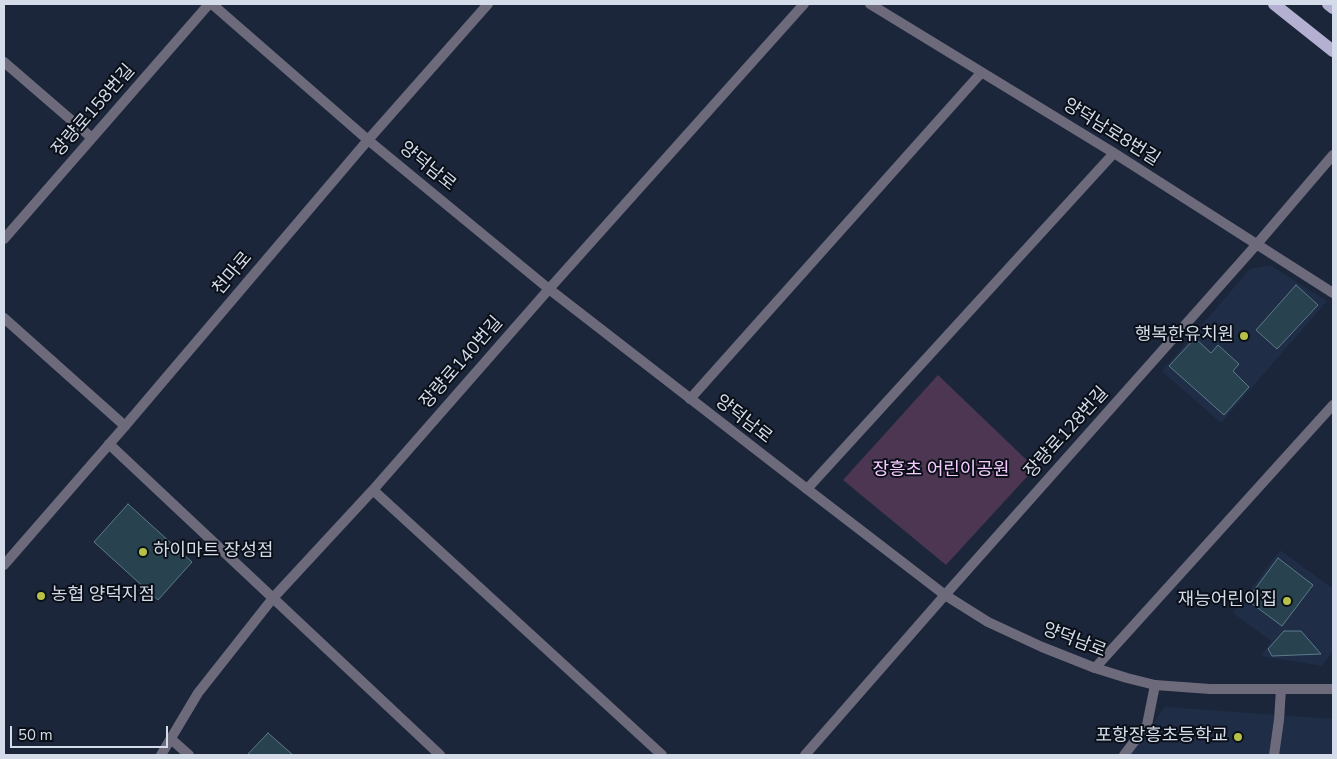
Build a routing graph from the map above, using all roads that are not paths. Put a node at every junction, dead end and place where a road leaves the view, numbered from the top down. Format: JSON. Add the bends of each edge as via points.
{"nodes":[{"id":1,"x":211,"y":4,"type":"edge"},
{"id":2,"x":488,"y":4,"type":"edge"},
{"id":3,"x":804,"y":4,"type":"edge"},
{"id":4,"x":870,"y":4,"type":"edge"},
{"id":5,"x":1274,"y":4,"type":"edge"},
{"id":6,"x":1328,"y":4,"type":"edge"},
{"id":7,"x":1333,"y":8,"type":"edge"},
{"id":8,"x":1333,"y":51,"type":"edge"},
{"id":9,"x":4,"y":62,"type":"edge"},
{"id":10,"x":982,"y":73,"type":"junction"},
{"id":11,"x":92,"y":138,"type":"junction"},
{"id":12,"x":368,"y":140,"type":"junction"},
{"id":13,"x":1114,"y":153,"type":"junction"},
{"id":14,"x":1333,"y":155,"type":"edge"},
{"id":15,"x":4,"y":239,"type":"edge"},
{"id":16,"x":1257,"y":244,"type":"junction"},
{"id":17,"x":548,"y":288,"type":"junction"},
{"id":18,"x":1333,"y":292,"type":"edge"},
{"id":19,"x":4,"y":318,"type":"edge"},
{"id":20,"x":690,"y":399,"type":"junction"},
{"id":21,"x":1333,"y":405,"type":"edge"},
{"id":22,"x":125,"y":426,"type":"junction"},
{"id":23,"x":109,"y":444,"type":"junction"},
{"id":24,"x":374,"y":490,"type":"junction"},
{"id":25,"x":806,"y":490,"type":"junction"},
{"id":26,"x":4,"y":565,"type":"edge"},
{"id":27,"x":945,"y":595,"type":"junction"},
{"id":28,"x":273,"y":598,"type":"junction"},
{"id":29,"x":1095,"y":668,"type":"junction"},
{"id":30,"x":1155,"y":684,"type":"junction"},
{"id":31,"x":1333,"y":688,"type":"edge"},
{"id":32,"x":1281,"y":689,"type":"junction"},
{"id":33,"x":171,"y":739,"type":"junction"},
{"id":34,"x":161,"y":755,"type":"edge"},
{"id":35,"x":189,"y":755,"type":"edge"},
{"id":36,"x":440,"y":755,"type":"edge"},
{"id":37,"x":662,"y":755,"type":"edge"},
{"id":38,"x":805,"y":755,"type":"edge"},
{"id":39,"x":1124,"y":755,"type":"edge"},
{"id":40,"x":1274,"y":755,"type":"edge"}],
"edges":[{"from":1,"to":11,"type":"street","name":"장량로158번길"},
{"from":1,"to":12,"type":"street","name":"양덕남로"},
{"from":2,"to":12,"type":"street","name":"천마로"},
{"from":3,"to":17,"type":"street","name":"장량로140번길"},
{"from":4,"to":10,"type":"street","name":"양덕남로8번길"},
{"from":5,"to":8,"type":"main road"},
{"from":6,"to":7,"type":"main road"},
{"from":9,"to":11,"type":"street"},
{"from":10,"to":13,"type":"street","name":"양덕남로8번길"},
{"from":10,"to":20,"type":"street"},
{"from":11,"to":15,"type":"street","name":"장량로158번길"},
{"from":12,"to":17,"type":"street","name":"양덕남로"},
{"from":12,"to":22,"type":"street","name":"천마로"},
{"from":13,"to":16,"type":"street","name":"양덕남로8번길"},
{"from":13,"to":25,"type":"street"},
{"from":14,"to":16,"type":"street","name":"장량로128번길"},
{"from":16,"to":18,"type":"street","name":"양덕남로8번길"},
{"from":16,"to":27,"type":"street","name":"장량로128번길"},
{"from":17,"to":20,"type":"street","name":"양덕남로"},
{"from":17,"to":24,"type":"street","name":"장량로140번길"},
{"from":19,"to":22,"type":"street"},
{"from":20,"to":25,"type":"street","name":"양덕남로"},
{"from":21,"to":29,"type":"street"},
{"from":22,"to":23,"type":"street","name":"천마로"},
{"from":23,"to":26,"type":"street","name":"천마로"},
{"from":23,"to":28,"type":"street"},
{"from":24,"to":28,"type":"street","name":"장량로140번길"},
{"from":24,"to":37,"type":"street"},
{"from":25,"to":27,"type":"street","name":"양덕남로"},
{"from":27,"to":29,"type":"street","name":"양덕남로","via":[[988,622]]},
{"from":27,"to":38,"type":"street","name":"장량로128번길"},
{"from":28,"to":33,"type":"street","name":"장량로140번길","via":[[198,693]]},
{"from":28,"to":36,"type":"street"},
{"from":29,"to":30,"type":"street","name":"양덕남로"},
{"from":30,"to":32,"type":"street","name":"양덕남로","via":[[1210,689]]},
{"from":30,"to":39,"type":"street","via":[[1147,725]]},
{"from":31,"to":32,"type":"street","name":"양덕남로"},
{"from":32,"to":40,"type":"street"},
{"from":33,"to":34,"type":"street","name":"장량로140번길"},
{"from":33,"to":35,"type":"street"}]}
